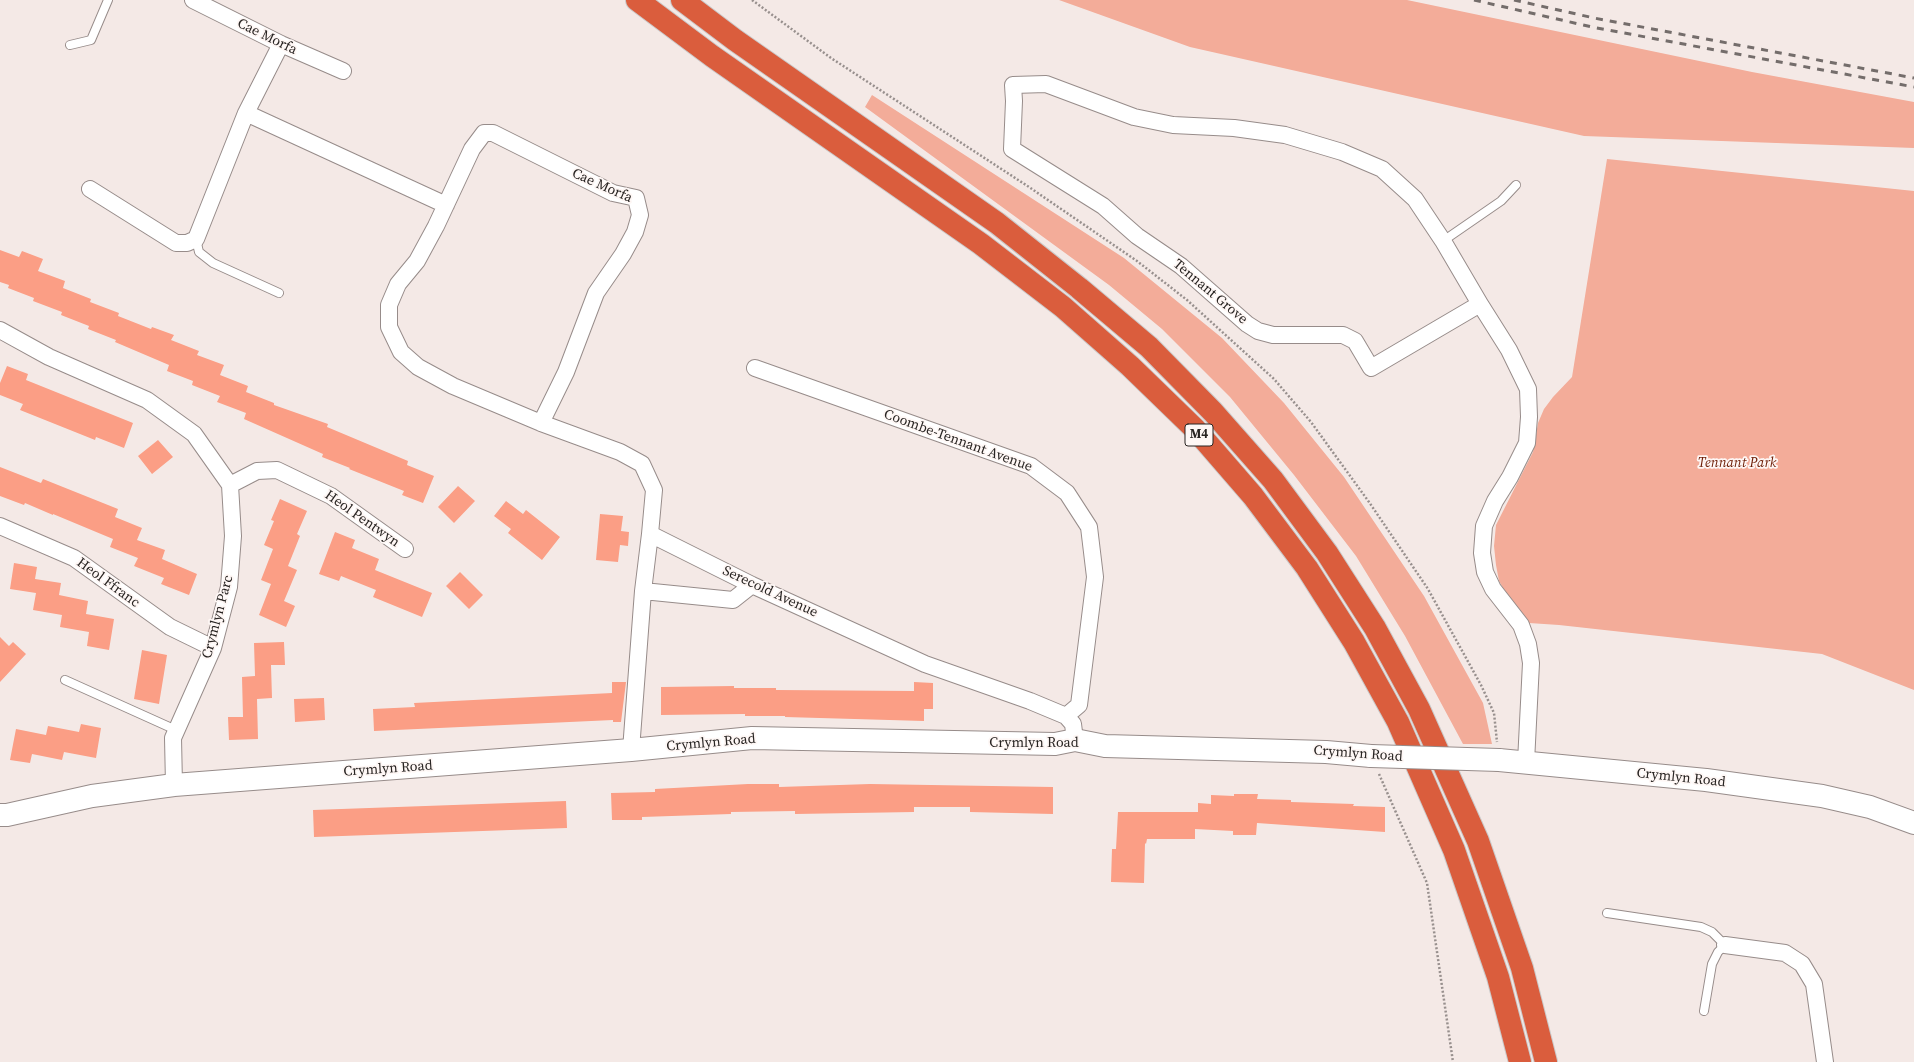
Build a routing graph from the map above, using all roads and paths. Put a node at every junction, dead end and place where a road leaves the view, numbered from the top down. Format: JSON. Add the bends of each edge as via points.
{"nodes":[{"id":1,"x":108,"y":0,"type":"edge"},
{"id":2,"x":193,"y":0,"type":"edge"},
{"id":3,"x":636,"y":0,"type":"edge"},
{"id":4,"x":682,"y":0,"type":"edge"},
{"id":5,"x":752,"y":0,"type":"edge"},
{"id":6,"x":281,"y":44,"type":"junction"},
{"id":7,"x":70,"y":45,"type":"dead end"},
{"id":8,"x":343,"y":71,"type":"dead end"},
{"id":9,"x":246,"y":113,"type":"junction"},
{"id":10,"x":1516,"y":185,"type":"dead end"},
{"id":11,"x":90,"y":189,"type":"dead end"},
{"id":12,"x":446,"y":205,"type":"junction"},
{"id":13,"x":196,"y":239,"type":"junction"},
{"id":14,"x":1443,"y":241,"type":"junction"},
{"id":15,"x":279,"y":293,"type":"dead end"},
{"id":16,"x":1480,"y":304,"type":"junction"},
{"id":17,"x":0,"y":330,"type":"edge"},
{"id":18,"x":755,"y":368,"type":"dead end"},
{"id":19,"x":541,"y":423,"type":"junction"},
{"id":20,"x":230,"y":485,"type":"junction"},
{"id":21,"x":0,"y":526,"type":"edge"},
{"id":22,"x":650,"y":534,"type":"junction"},
{"id":23,"x":405,"y":549,"type":"dead end"},
{"id":24,"x":752,"y":585,"type":"junction"},
{"id":25,"x":643,"y":591,"type":"junction"},
{"id":26,"x":213,"y":648,"type":"junction"},
{"id":27,"x":65,"y":680,"type":"dead end"},
{"id":28,"x":1066,"y":716,"type":"junction"},
{"id":29,"x":176,"y":730,"type":"junction"},
{"id":30,"x":1075,"y":740,"type":"junction"},
{"id":31,"x":631,"y":750,"type":"junction"},
{"id":32,"x":1371,"y":756,"type":"junction"},
{"id":33,"x":1499,"y":760,"type":"junction"},
{"id":34,"x":1526,"y":762,"type":"junction"},
{"id":35,"x":174,"y":786,"type":"junction"},
{"id":36,"x":0,"y":815,"type":"edge"},
{"id":37,"x":1914,"y":823,"type":"edge"},
{"id":38,"x":1607,"y":913,"type":"dead end"},
{"id":39,"x":1724,"y":945,"type":"junction"},
{"id":40,"x":1704,"y":1011,"type":"dead end"},
{"id":41,"x":1452,"y":1062,"type":"edge"},
{"id":42,"x":1520,"y":1062,"type":"edge"},
{"id":43,"x":1546,"y":1062,"type":"edge"},
{"id":44,"x":1826,"y":1062,"type":"edge"}],
"edges":[{"from":1,"to":7,"type":"lane","via":[[90,40]]},
{"from":2,"to":6,"type":"street","name":"Cae Morfa"},
{"from":3,"to":42,"type":"highway","number":"M4","via":[[981,244],[1063,307],[1130,366],[1195,429],[1254,496],[1307,568],[1354,642],[1398,722],[1454,850],[1498,977]]},
{"from":4,"to":43,"type":"highway","number":"M4","via":[[735,40],[997,223],[1079,288],[1149,347],[1213,412],[1273,480],[1327,552],[1376,628],[1419,709],[1478,841],[1522,968]]},
{"from":5,"to":33,"type":"path","via":[[837,62],[1137,261],[1187,300],[1274,379],[1311,422],[1428,589],[1494,713]]},
{"from":6,"to":8,"type":"street","name":"Cae Morfa"},
{"from":6,"to":9,"type":"street"},
{"from":9,"to":12,"type":"street"},
{"from":9,"to":13,"type":"street"},
{"from":10,"to":14,"type":"lane","via":[[1501,201]]},
{"from":11,"to":13,"type":"street","via":[[176,243],[187,243]]},
{"from":12,"to":19,"type":"street","name":"Cae Morfa","via":[[417,261],[398,284],[389,305],[389,327],[401,352],[418,367],[453,386]]},
{"from":12,"to":19,"type":"street","name":"Cae Morfa","via":[[472,149],[484,133],[493,132],[613,193],[636,198],[640,215],[635,232],[596,293],[566,372]]},
{"from":13,"to":15,"type":"lane","via":[[199,252],[213,263]]},
{"from":14,"to":16,"type":"street","name":"Tennant Grove"},
{"from":14,"to":16,"type":"street","name":"Tennant Grove","via":[[1415,199],[1382,169],[1342,152],[1285,135],[1234,128],[1173,125],[1134,118],[1046,84],[1013,85],[1012,149],[1103,206],[1138,236],[1181,266],[1258,331],[1272,335],[1344,335],[1355,341],[1372,368]]},
{"from":16,"to":34,"type":"street","via":[[1509,350],[1528,389],[1527,443],[1484,526],[1482,553],[1485,572],[1493,590],[1521,625],[1528,644],[1531,663]]},
{"from":17,"to":20,"type":"street","via":[[49,357],[147,400],[194,434]]},
{"from":18,"to":28,"type":"street","name":"Coombe-Tennant Avenue","via":[[1031,466],[1067,493],[1089,527],[1095,577],[1079,706]]},
{"from":19,"to":22,"type":"street","name":"Cae Morfa","via":[[620,452],[642,464],[654,490]]},
{"from":20,"to":23,"type":"street","name":"Heol Pentwyn","via":[[257,471],[277,470],[331,496]]},
{"from":20,"to":26,"type":"street","name":"Crymlyn Parc","via":[[233,536],[229,587]]},
{"from":21,"to":26,"type":"street","name":"Heol Ffranc","via":[[74,558],[170,627]]},
{"from":22,"to":24,"type":"street","name":"Serecold Avenue"},
{"from":22,"to":25,"type":"street"},
{"from":24,"to":25,"type":"street","via":[[733,600]]},
{"from":24,"to":28,"type":"street","name":"Serecold Avenue","via":[[925,664]]},
{"from":25,"to":31,"type":"street"},
{"from":26,"to":29,"type":"street","name":"Crymlyn Parc"},
{"from":27,"to":29,"type":"lane"},
{"from":28,"to":30,"type":"street","via":[[1073,724]]},
{"from":29,"to":35,"type":"street","name":"Crymlyn Parc","via":[[173,738]]},
{"from":30,"to":31,"type":"street","name":"Crymlyn Road","via":[[1055,744],[752,738]]},
{"from":30,"to":32,"type":"street","name":"Crymlyn Road","via":[[1105,746],[1326,752]]},
{"from":31,"to":35,"type":"street","name":"Crymlyn Road"},
{"from":32,"to":33,"type":"street","name":"Crymlyn Road","bridge":true},
{"from":32,"to":41,"type":"path","via":[[1427,883]]},
{"from":33,"to":34,"type":"street","name":"Crymlyn Road"},
{"from":34,"to":37,"type":"street","name":"Crymlyn Road","via":[[1706,780],[1822,796],[1870,806]]},
{"from":35,"to":36,"type":"street","name":"Crymlyn Road","via":[[92,796]]},
{"from":38,"to":39,"type":"lane","via":[[1700,927],[1712,932]]},
{"from":39,"to":40,"type":"lane","via":[[1712,964]]},
{"from":39,"to":44,"type":"street","via":[[1785,953],[1802,964],[1814,984]]}]}
